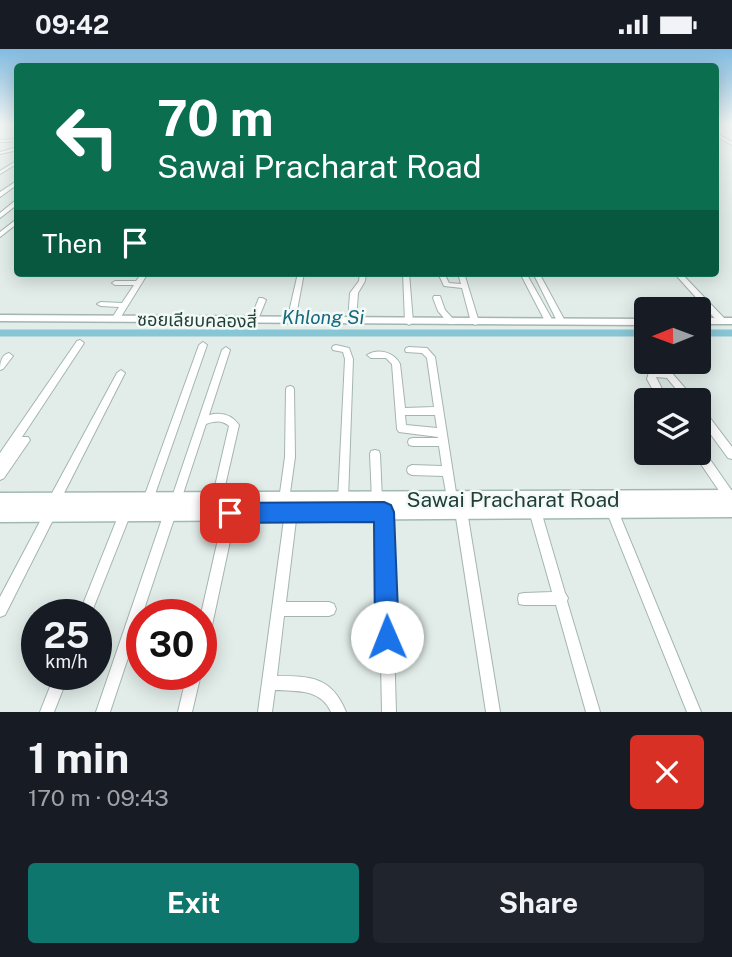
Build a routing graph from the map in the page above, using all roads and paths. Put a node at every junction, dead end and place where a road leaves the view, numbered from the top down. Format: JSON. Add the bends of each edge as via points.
{"nodes":[{"id":1,"x":14,"y":184,"type":"edge"},
{"id":2,"x":0,"y":195,"type":"edge"},
{"id":3,"x":14,"y":204,"type":"edge"},
{"id":4,"x":0,"y":216,"type":"edge"},
{"id":5,"x":14,"y":223,"type":"edge"},
{"id":6,"x":0,"y":235,"type":"edge"},
{"id":7,"x":143,"y":277,"type":"edge"},
{"id":8,"x":300,"y":277,"type":"edge"},
{"id":9,"x":362,"y":277,"type":"edge"},
{"id":10,"x":406,"y":277,"type":"edge"},
{"id":11,"x":443,"y":277,"type":"edge"},
{"id":12,"x":462,"y":277,"type":"edge"},
{"id":13,"x":525,"y":277,"type":"edge"},
{"id":14,"x":538,"y":277,"type":"edge"},
{"id":15,"x":681,"y":277,"type":"edge"},
{"id":16,"x":115,"y":283,"type":"dead end"},
{"id":17,"x":139,"y":283,"type":"junction"},
{"id":18,"x":465,"y":286,"type":"junction"},
{"id":19,"x":437,"y":298,"type":"dead end"},
{"id":20,"x":262,"y":300,"type":"dead end"},
{"id":21,"x":101,"y":304,"type":"dead end"},
{"id":22,"x":125,"y":305,"type":"junction"},
{"id":23,"x":0,"y":318,"type":"edge"},
{"id":24,"x":116,"y":319,"type":"junction"},
{"id":25,"x":254,"y":320,"type":"junction"},
{"id":26,"x":291,"y":321,"type":"junction"},
{"id":27,"x":549,"y":321,"type":"junction"},
{"id":28,"x":561,"y":321,"type":"junction"},
{"id":29,"x":634,"y":321,"type":"edge"},
{"id":30,"x":727,"y":321,"type":"edge"},
{"id":31,"x":352,"y":322,"type":"junction"},
{"id":32,"x":410,"y":322,"type":"junction"},
{"id":33,"x":452,"y":322,"type":"junction"},
{"id":34,"x":475,"y":322,"type":"junction"},
{"id":35,"x":80,"y":343,"type":"dead end"},
{"id":36,"x":203,"y":345,"type":"dead end"},
{"id":37,"x":336,"y":348,"type":"dead end"},
{"id":38,"x":226,"y":350,"type":"dead end"},
{"id":39,"x":410,"y":350,"type":"dead end"},
{"id":40,"x":371,"y":355,"type":"dead end"},
{"id":41,"x":9,"y":356,"type":"dead end"},
{"id":42,"x":0,"y":367,"type":"edge"},
{"id":43,"x":121,"y":373,"type":"dead end"},
{"id":44,"x":656,"y":388,"type":"edge"},
{"id":45,"x":680,"y":388,"type":"edge"},
{"id":46,"x":290,"y":389,"type":"dead end"},
{"id":47,"x":406,"y":411,"type":"dead end"},
{"id":48,"x":439,"y":411,"type":"junction"},
{"id":49,"x":202,"y":421,"type":"junction"},
{"id":50,"x":711,"y":427,"type":"edge"},
{"id":51,"x":442,"y":437,"type":"junction"},
{"id":52,"x":25,"y":440,"type":"dead end"},
{"id":53,"x":413,"y":442,"type":"dead end"},
{"id":54,"x":375,"y":454,"type":"dead end"},
{"id":55,"x":732,"y":455,"type":"edge"},
{"id":56,"x":0,"y":462,"type":"edge"},
{"id":57,"x":707,"y":465,"type":"edge"},
{"id":58,"x":412,"y":470,"type":"dead end"},
{"id":59,"x":447,"y":471,"type":"junction"},
{"id":60,"x":0,"y":475,"type":"edge"},
{"id":61,"x":217,"y":499,"type":"junction"},
{"id":62,"x":343,"y":499,"type":"junction"},
{"id":63,"x":0,"y":500,"type":"edge"},
{"id":64,"x":148,"y":500,"type":"junction"},
{"id":65,"x":731,"y":501,"type":"edge"},
{"id":66,"x":457,"y":505,"type":"junction"},
{"id":67,"x":52,"y":506,"type":"junction"},
{"id":68,"x":173,"y":506,"type":"junction"},
{"id":69,"x":279,"y":506,"type":"junction"},
{"id":70,"x":380,"y":506,"type":"junction"},
{"id":71,"x":612,"y":510,"type":"junction"},
{"id":72,"x":536,"y":511,"type":"junction"},
{"id":73,"x":125,"y":513,"type":"junction"},
{"id":74,"x":230,"y":513,"type":"junction"},
{"id":75,"x":0,"y":514,"type":"edge"},
{"id":76,"x":91,"y":599,"type":"edge"},
{"id":77,"x":211,"y":599,"type":"edge"},
{"id":78,"x":524,"y":599,"type":"dead end"},
{"id":79,"x":562,"y":599,"type":"junction"},
{"id":80,"x":278,"y":609,"type":"junction"},
{"id":81,"x":328,"y":609,"type":"dead end"},
{"id":82,"x":0,"y":610,"type":"edge"},
{"id":83,"x":268,"y":683,"type":"junction"},
{"id":84,"x":56,"y":690,"type":"edge"},
{"id":85,"x":190,"y":690,"type":"edge"},
{"id":86,"x":47,"y":712,"type":"edge"},
{"id":87,"x":103,"y":712,"type":"edge"},
{"id":88,"x":185,"y":712,"type":"edge"},
{"id":89,"x":265,"y":712,"type":"edge"},
{"id":90,"x":339,"y":712,"type":"edge"},
{"id":91,"x":389,"y":712,"type":"edge"},
{"id":92,"x":493,"y":712,"type":"edge"},
{"id":93,"x":593,"y":712,"type":"edge"},
{"id":94,"x":694,"y":712,"type":"edge"}],
"edges":[{"from":1,"to":2,"type":"street"},
{"from":3,"to":4,"type":"street"},
{"from":5,"to":6,"type":"street"},
{"from":7,"to":17,"type":"street"},
{"from":8,"to":26,"type":"street"},
{"from":9,"to":31,"type":"street","via":[[355,293]]},
{"from":10,"to":32,"type":"street"},
{"from":11,"to":18,"type":"street","via":[[446,285]]},
{"from":12,"to":18,"type":"street"},
{"from":13,"to":27,"type":"street"},
{"from":14,"to":28,"type":"street"},
{"from":15,"to":30,"type":"street"},
{"from":16,"to":17,"type":"street"},
{"from":17,"to":22,"type":"street"},
{"from":18,"to":34,"type":"street"},
{"from":19,"to":33,"type":"street"},
{"from":20,"to":25,"type":"street"},
{"from":21,"to":22,"type":"street"},
{"from":22,"to":24,"type":"street"},
{"from":23,"to":24,"type":"street","name":"ซอยเลียบคลองสี่"},
{"from":24,"to":25,"type":"street","name":"ซอยเลียบคลองสี่"},
{"from":25,"to":26,"type":"street","name":"ซอยเลียบคลองสี่"},
{"from":26,"to":31,"type":"street","name":"ซอยเลียบคลองสี่"},
{"from":27,"to":28,"type":"street","name":"ซอยเลียบคลองสี่"},
{"from":27,"to":34,"type":"street","name":"ซอยเลียบคลองสี่"},
{"from":28,"to":29,"type":"street","name":"ซอยเลียบคลองสี่"},
{"from":31,"to":32,"type":"street","name":"ซอยเลียบคลองสี่"},
{"from":32,"to":33,"type":"street","name":"ซอยเลียบคลองสี่"},
{"from":33,"to":34,"type":"street","name":"ซอยเลียบคลองสี่"},
{"from":35,"to":56,"type":"street"},
{"from":36,"to":64,"type":"street"},
{"from":37,"to":62,"type":"street","via":[[346,350],[349,359]]},
{"from":38,"to":49,"type":"street"},
{"from":39,"to":48,"type":"street","via":[[424,350],[431,357]]},
{"from":40,"to":51,"type":"street","via":[[387,355],[396,364],[402,429]]},
{"from":41,"to":42,"type":"street"},
{"from":43,"to":67,"type":"street"},
{"from":44,"to":45,"type":"street","via":[[652,374],[669,375]]},
{"from":46,"to":69,"type":"street","via":[[290,457]]},
{"from":47,"to":48,"type":"street"},
{"from":48,"to":51,"type":"street"},
{"from":49,"to":61,"type":"street","via":[[228,418],[234,425]]},
{"from":49,"to":68,"type":"street"},
{"from":50,"to":55,"type":"street"},
{"from":51,"to":53,"type":"street"},
{"from":51,"to":59,"type":"street"},
{"from":52,"to":60,"type":"street"},
{"from":54,"to":70,"type":"street"},
{"from":57,"to":65,"type":"street"},
{"from":58,"to":59,"type":"street"},
{"from":59,"to":66,"type":"street"},
{"from":61,"to":68,"type":"main road","name":"Sawai Pracharat Road"},
{"from":61,"to":69,"type":"main road","name":"Sawai Pracharat Road"},
{"from":62,"to":69,"type":"main road","name":"Sawai Pracharat Road"},
{"from":62,"to":70,"type":"main road","name":"Sawai Pracharat Road"},
{"from":63,"to":67,"type":"main road","name":"Sawai Pracharat Road"},
{"from":64,"to":67,"type":"main road","name":"Sawai Pracharat Road"},
{"from":64,"to":68,"type":"main road","name":"Sawai Pracharat Road"},
{"from":65,"to":66,"type":"main road","name":"Sawai Pracharat Road"},
{"from":65,"to":71,"type":"main road","name":"Sawai Pracharat Road"},
{"from":66,"to":70,"type":"main road","name":"Sawai Pracharat Road"},
{"from":66,"to":72,"type":"main road","name":"Sawai Pracharat Road"},
{"from":66,"to":92,"type":"street"},
{"from":67,"to":73,"type":"main road","name":"Sawai Pracharat Road"},
{"from":67,"to":75,"type":"main road","name":"Sawai Pracharat Road"},
{"from":67,"to":82,"type":"street"},
{"from":68,"to":73,"type":"main road","name":"Sawai Pracharat Road"},
{"from":68,"to":74,"type":"main road","name":"Sawai Pracharat Road"},
{"from":68,"to":87,"type":"street"},
{"from":69,"to":70,"type":"main road","name":"Sawai Pracharat Road"},
{"from":69,"to":74,"type":"main road","name":"Sawai Pracharat Road"},
{"from":69,"to":80,"type":"street"},
{"from":70,"to":91,"type":"street"},
{"from":71,"to":72,"type":"main road","name":"Sawai Pracharat Road"},
{"from":71,"to":94,"type":"street"},
{"from":72,"to":79,"type":"street"},
{"from":73,"to":76,"type":"street"},
{"from":74,"to":77,"type":"street"},
{"from":78,"to":79,"type":"street"},
{"from":79,"to":93,"type":"street"},
{"from":80,"to":81,"type":"street"},
{"from":80,"to":83,"type":"street"},
{"from":83,"to":89,"type":"street"},
{"from":83,"to":90,"type":"street","via":[[317,686]]},
{"from":84,"to":86,"type":"street"},
{"from":85,"to":88,"type":"street"}]}
